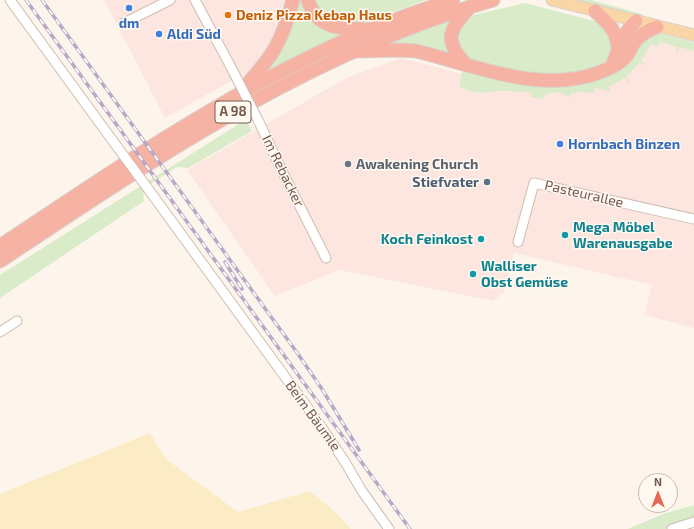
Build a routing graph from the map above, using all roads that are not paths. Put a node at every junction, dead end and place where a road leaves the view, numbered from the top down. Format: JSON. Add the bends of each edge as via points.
{"nodes":[{"id":1,"x":10,"y":0,"type":"edge"},
{"id":2,"x":170,"y":0,"type":"edge"},
{"id":3,"x":195,"y":0,"type":"edge"},
{"id":4,"x":293,"y":0,"type":"edge"},
{"id":5,"x":308,"y":0,"type":"edge"},
{"id":6,"x":493,"y":0,"type":"edge"},
{"id":7,"x":552,"y":0,"type":"edge"},
{"id":8,"x":450,"y":1,"type":"edge"},
{"id":9,"x":470,"y":6,"type":"junction"},
{"id":10,"x":595,"y":11,"type":"junction"},
{"id":11,"x":636,"y":21,"type":"junction"},
{"id":12,"x":124,"y":23,"type":"dead end"},
{"id":13,"x":657,"y":27,"type":"junction"},
{"id":14,"x":370,"y":30,"type":"junction"},
{"id":15,"x":694,"y":35,"type":"edge"},
{"id":16,"x":633,"y":44,"type":"junction"},
{"id":17,"x":618,"y":48,"type":"junction"},
{"id":18,"x":351,"y":52,"type":"junction"},
{"id":19,"x":466,"y":64,"type":"junction"},
{"id":20,"x":612,"y":66,"type":"junction"},
{"id":21,"x":238,"y":95,"type":"junction"},
{"id":22,"x":694,"y":219,"type":"edge"},
{"id":23,"x":518,"y":242,"type":"dead end"},
{"id":24,"x":0,"y":246,"type":"edge"},
{"id":25,"x":326,"y":258,"type":"dead end"},
{"id":26,"x":0,"y":261,"type":"edge"},
{"id":27,"x":17,"y":321,"type":"dead end"},
{"id":28,"x":0,"y":332,"type":"edge"},
{"id":29,"x":694,"y":522,"type":"edge"},
{"id":30,"x":389,"y":529,"type":"edge"},
{"id":31,"x":672,"y":529,"type":"edge"}],
"edges":[{"from":1,"to":30,"type":"street","name":"Beim Bäumle","bridge":true,"via":[[345,462]]},
{"from":2,"to":12,"type":"street"},
{"from":3,"to":25,"type":"street","name":"Im Rebacker","bridge":true},
{"from":4,"to":21,"type":"highway","via":[[286,26],[268,60]]},
{"from":5,"to":14,"type":"highway","via":[[314,13],[326,23],[341,28]]},
{"from":6,"to":9,"type":"highway","number":"A 98"},
{"from":7,"to":10,"type":"main road"},
{"from":8,"to":14,"type":"highway","number":"A 98"},
{"from":9,"to":18,"type":"highway","number":"A 98","via":[[412,26]]},
{"from":9,"to":19,"type":"highway","via":[[454,26],[452,37],[456,54]]},
{"from":10,"to":11,"type":"main road"},
{"from":10,"to":17,"type":"highway","via":[[612,28],[617,37]]},
{"from":11,"to":13,"type":"main road"},
{"from":11,"to":16,"type":"highway"},
{"from":11,"to":17,"type":"highway","via":[[628,29]]},
{"from":13,"to":15,"type":"main road"},
{"from":13,"to":16,"type":"highway","via":[[646,30]]},
{"from":14,"to":21,"type":"highway","number":"A 98"},
{"from":16,"to":20,"type":"highway","via":[[625,57]]},
{"from":17,"to":20,"type":"highway"},
{"from":18,"to":19,"type":"highway","via":[[416,51]]},
{"from":18,"to":26,"type":"highway","number":"A 98","via":[[270,92],[192,136]]},
{"from":19,"to":20,"type":"highway","via":[[508,76],[546,80],[592,75]]},
{"from":21,"to":24,"type":"highway","number":"A 98","via":[[162,140]]},
{"from":22,"to":23,"type":"street","name":"Pasteurallee","via":[[534,183]]},
{"from":27,"to":28,"type":"street"},
{"from":29,"to":31,"type":"street"}]}
